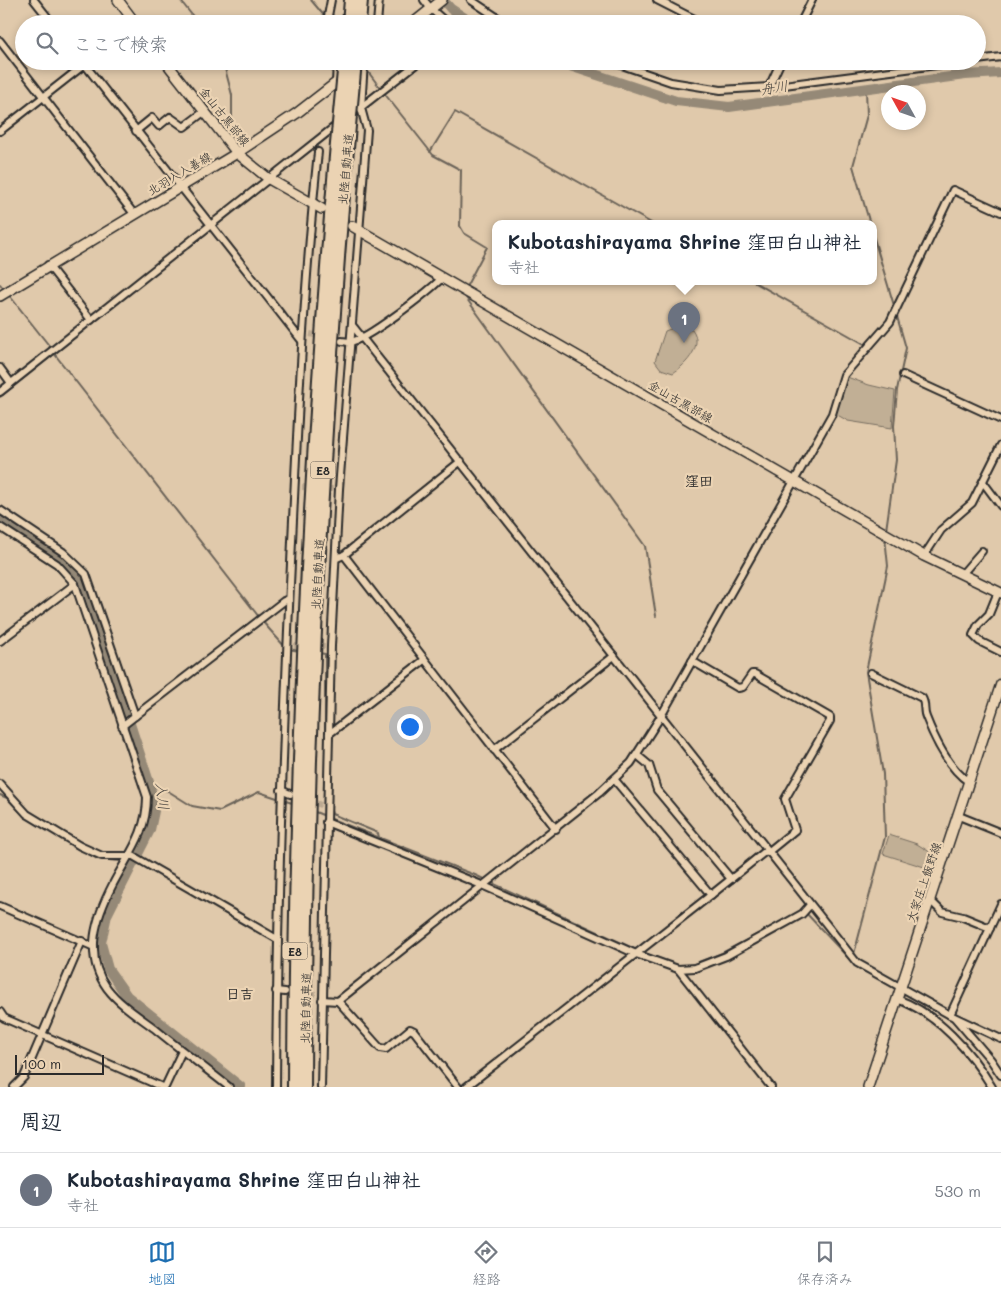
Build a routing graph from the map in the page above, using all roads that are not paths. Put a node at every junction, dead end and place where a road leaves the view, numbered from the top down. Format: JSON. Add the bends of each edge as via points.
{"nodes":[{"id":1,"x":34,"y":0,"type":"edge"},
{"id":2,"x":118,"y":0,"type":"edge"},
{"id":3,"x":331,"y":0,"type":"edge"},
{"id":4,"x":351,"y":0,"type":"edge"},
{"id":5,"x":362,"y":0,"type":"edge"},
{"id":6,"x":379,"y":0,"type":"edge"},
{"id":7,"x":424,"y":0,"type":"edge"},
{"id":8,"x":442,"y":0,"type":"edge"},
{"id":9,"x":471,"y":0,"type":"edge"},
{"id":10,"x":657,"y":0,"type":"edge"},
{"id":11,"x":812,"y":0,"type":"edge"},
{"id":12,"x":432,"y":8,"type":"junction"},
{"id":13,"x":46,"y":15,"type":"edge"},
{"id":14,"x":129,"y":15,"type":"edge"},
{"id":15,"x":328,"y":15,"type":"edge"},
{"id":16,"x":350,"y":15,"type":"edge"},
{"id":17,"x":360,"y":15,"type":"edge"},
{"id":18,"x":378,"y":15,"type":"edge"},
{"id":19,"x":423,"y":15,"type":"edge"},
{"id":20,"x":439,"y":15,"type":"edge"},
{"id":21,"x":494,"y":15,"type":"edge"},
{"id":22,"x":686,"y":15,"type":"edge"},
{"id":23,"x":804,"y":15,"type":"edge"},
{"id":24,"x":0,"y":42,"type":"edge"},
{"id":25,"x":1001,"y":57,"type":"edge"},
{"id":26,"x":986,"y":59,"type":"edge"},
{"id":27,"x":15,"y":61,"type":"edge"},
{"id":28,"x":22,"y":70,"type":"edge"},
{"id":29,"x":75,"y":70,"type":"edge"},
{"id":30,"x":89,"y":70,"type":"edge"},
{"id":31,"x":173,"y":70,"type":"edge"},
{"id":32,"x":337,"y":70,"type":"edge"},
{"id":33,"x":345,"y":70,"type":"edge"},
{"id":34,"x":353,"y":70,"type":"edge"},
{"id":35,"x":354,"y":70,"type":"edge"},
{"id":36,"x":363,"y":70,"type":"edge"},
{"id":37,"x":409,"y":70,"type":"edge"},
{"id":38,"x":636,"y":70,"type":"edge"},
{"id":39,"x":777,"y":70,"type":"edge"},
{"id":40,"x":899,"y":70,"type":"edge"},
{"id":41,"x":336,"y":84,"type":"junction"},
{"id":42,"x":770,"y":87,"type":"junction"},
{"id":43,"x":44,"y":97,"type":"junction"},
{"id":44,"x":361,"y":108,"type":"junction"},
{"id":45,"x":205,"y":111,"type":"junction"},
{"id":46,"x":136,"y":130,"type":"junction"},
{"id":47,"x":0,"y":132,"type":"edge"},
{"id":48,"x":343,"y":140,"type":"junction"},
{"id":49,"x":318,"y":152,"type":"dead end"},
{"id":50,"x":237,"y":153,"type":"junction"},
{"id":51,"x":269,"y":179,"type":"junction"},
{"id":52,"x":180,"y":187,"type":"junction"},
{"id":53,"x":312,"y":204,"type":"junction"},
{"id":54,"x":322,"y":210,"type":"dead end"},
{"id":55,"x":1001,"y":212,"type":"edge"},
{"id":56,"x":134,"y":214,"type":"junction"},
{"id":57,"x":211,"y":226,"type":"junction"},
{"id":58,"x":356,"y":228,"type":"junction"},
{"id":59,"x":48,"y":265,"type":"junction"},
{"id":60,"x":442,"y":278,"type":"junction"},
{"id":61,"x":0,"y":296,"type":"edge"},
{"id":62,"x":91,"y":320,"type":"junction"},
{"id":63,"x":352,"y":325,"type":"junction"},
{"id":64,"x":310,"y":334,"type":"tunnel mouth"},
{"id":65,"x":363,"y":336,"type":"junction"},
{"id":66,"x":303,"y":338,"type":"junction"},
{"id":67,"x":342,"y":341,"type":"dead end"},
{"id":68,"x":350,"y":342,"type":"junction"},
{"id":69,"x":0,"y":368,"type":"edge"},
{"id":70,"x":904,"y":375,"type":"dead end"},
{"id":71,"x":11,"y":383,"type":"junction"},
{"id":72,"x":0,"y":392,"type":"edge"},
{"id":73,"x":1001,"y":420,"type":"edge"},
{"id":74,"x":1001,"y":445,"type":"edge"},
{"id":75,"x":461,"y":461,"type":"junction"},
{"id":76,"x":795,"y":481,"type":"junction"},
{"id":77,"x":983,"y":482,"type":"junction"},
{"id":78,"x":1001,"y":506,"type":"edge"},
{"id":79,"x":0,"y":510,"type":"edge"},
{"id":80,"x":0,"y":528,"type":"edge"},
{"id":81,"x":982,"y":551,"type":"dead end"},
{"id":82,"x":924,"y":556,"type":"junction"},
{"id":83,"x":340,"y":557,"type":"junction"},
{"id":84,"x":962,"y":574,"type":"junction"},
{"id":85,"x":76,"y":584,"type":"junction"},
{"id":86,"x":1000,"y":592,"type":"edge"},
{"id":87,"x":290,"y":599,"type":"junction"},
{"id":88,"x":0,"y":641,"type":"edge"},
{"id":89,"x":1001,"y":652,"type":"edge"},
{"id":90,"x":614,"y":656,"type":"junction"},
{"id":91,"x":424,"y":660,"type":"junction"},
{"id":92,"x":692,"y":661,"type":"junction"},
{"id":93,"x":871,"y":673,"type":"dead end"},
{"id":94,"x":1001,"y":684,"type":"edge"},
{"id":95,"x":135,"y":716,"type":"junction"},
{"id":96,"x":660,"y":716,"type":"junction"},
{"id":97,"x":122,"y":726,"type":"junction"},
{"id":98,"x":329,"y":734,"type":"junction"},
{"id":99,"x":494,"y":750,"type":"junction"},
{"id":100,"x":637,"y":755,"type":"junction"},
{"id":101,"x":614,"y":779,"type":"junction"},
{"id":102,"x":969,"y":782,"type":"junction"},
{"id":103,"x":0,"y":784,"type":"edge"},
{"id":104,"x":281,"y":790,"type":"junction"},
{"id":105,"x":309,"y":802,"type":"junction"},
{"id":106,"x":959,"y":816,"type":"junction"},
{"id":107,"x":303,"y":817,"type":"junction"},
{"id":108,"x":326,"y":822,"type":"junction"},
{"id":109,"x":556,"y":829,"type":"junction"},
{"id":110,"x":1001,"y":832,"type":"edge"},
{"id":111,"x":767,"y":851,"type":"junction"},
{"id":112,"x":130,"y":857,"type":"junction"},
{"id":113,"x":731,"y":879,"type":"junction"},
{"id":114,"x":484,"y":886,"type":"junction"},
{"id":115,"x":711,"y":895,"type":"junction"},
{"id":116,"x":930,"y":900,"type":"junction"},
{"id":117,"x":1001,"y":904,"type":"edge"},
{"id":118,"x":810,"y":905,"type":"junction"},
{"id":119,"x":0,"y":906,"type":"edge"},
{"id":120,"x":990,"y":928,"type":"junction"},
{"id":121,"x":276,"y":939,"type":"junction"},
{"id":122,"x":82,"y":941,"type":"junction"},
{"id":123,"x":94,"y":946,"type":"junction"},
{"id":124,"x":636,"y":954,"type":"junction"},
{"id":125,"x":678,"y":969,"type":"junction"},
{"id":126,"x":276,"y":992,"type":"junction"},
{"id":127,"x":284,"y":992,"type":"dead end"},
{"id":128,"x":899,"y":994,"type":"junction"},
{"id":129,"x":320,"y":996,"type":"junction"},
{"id":130,"x":338,"y":1001,"type":"junction"},
{"id":131,"x":0,"y":1012,"type":"edge"},
{"id":132,"x":952,"y":1016,"type":"junction"},
{"id":133,"x":43,"y":1035,"type":"junction"},
{"id":134,"x":1001,"y":1039,"type":"edge"},
{"id":135,"x":182,"y":1050,"type":"junction"},
{"id":136,"x":1001,"y":1075,"type":"edge"},
{"id":137,"x":14,"y":1087,"type":"edge"},
{"id":138,"x":163,"y":1087,"type":"edge"},
{"id":139,"x":229,"y":1087,"type":"edge"},
{"id":140,"x":276,"y":1087,"type":"edge"},
{"id":141,"x":294,"y":1087,"type":"edge"},
{"id":142,"x":304,"y":1087,"type":"edge"},
{"id":143,"x":321,"y":1087,"type":"edge"},
{"id":144,"x":458,"y":1087,"type":"edge"},
{"id":145,"x":466,"y":1087,"type":"edge"},
{"id":146,"x":771,"y":1087,"type":"edge"},
{"id":147,"x":868,"y":1087,"type":"edge"},
{"id":148,"x":992,"y":1087,"type":"edge"}],
"edges":[{"from":1,"to":13,"type":"street"},
{"from":2,"to":14,"type":"main road"},
{"from":3,"to":15,"type":"street"},
{"from":4,"to":16,"type":"highway"},
{"from":5,"to":17,"type":"highway"},
{"from":6,"to":18,"type":"street"},
{"from":7,"to":12,"type":"street"},
{"from":8,"to":12,"type":"main road"},
{"from":9,"to":21,"type":"street"},
{"from":10,"to":22,"type":"street"},
{"from":11,"to":23,"type":"street"},
{"from":12,"to":19,"type":"main road"},
{"from":12,"to":20,"type":"street"},
{"from":24,"to":27,"type":"street"},
{"from":25,"to":26,"type":"street"},
{"from":28,"to":43,"type":"street"},
{"from":29,"to":43,"type":"street"},
{"from":30,"to":46,"type":"street"},
{"from":31,"to":45,"type":"main road","name":"金山古黒部線"},
{"from":32,"to":41,"type":"street"},
{"from":33,"to":48,"type":"highway","name":"北陸自動車道","number":"E8","bridge":true},
{"from":34,"to":41,"type":"main road","name":"北羽入入善線"},
{"from":35,"to":48,"type":"highway","name":"北陸自動車道","number":"E8","bridge":true},
{"from":36,"to":44,"type":"street"},
{"from":37,"to":44,"type":"street"},
{"from":38,"to":42,"type":"street","via":[[700,88]]},
{"from":39,"to":42,"type":"street"},
{"from":40,"to":42,"type":"street"},
{"from":41,"to":50,"type":"main road","name":"北羽入入善線"},
{"from":43,"to":47,"type":"street"},
{"from":43,"to":56,"type":"street"},
{"from":44,"to":51,"type":"street"},
{"from":44,"to":58,"type":"street","via":[[367,130]]},
{"from":45,"to":46,"type":"street","via":[[184,127],[170,117],[159,126],[152,118]]},
{"from":45,"to":50,"type":"main road","name":"金山古黒部線"},
{"from":46,"to":52,"type":"street"},
{"from":48,"to":105,"type":"highway","name":"北陸自動車道","number":"E8","via":[[322,478]]},
{"from":49,"to":53,"type":"street"},
{"from":50,"to":51,"type":"main road","name":"金山古黒部線"},
{"from":50,"to":52,"type":"main road","name":"北羽入入善線"},
{"from":51,"to":53,"type":"main road","name":"金山古黒部線"},
{"from":51,"to":57,"type":"street"},
{"from":52,"to":56,"type":"main road","name":"北羽入入善線"},
{"from":52,"to":57,"type":"street"},
{"from":53,"to":54,"type":"main road","name":"金山古黒部線"},
{"from":53,"to":66,"type":"street"},
{"from":55,"to":76,"type":"street","via":[[953,190],[890,322],[844,375],[832,414]]},
{"from":56,"to":59,"type":"main road","name":"北羽入入善線"},
{"from":57,"to":62,"type":"street"},
{"from":57,"to":66,"type":"street"},
{"from":58,"to":60,"type":"main road","name":"金山古黒部線"},
{"from":58,"to":63,"type":"street"},
{"from":59,"to":61,"type":"main road","name":"北羽入入善線"},
{"from":59,"to":62,"type":"street"},
{"from":60,"to":65,"type":"street","via":[[427,293]]},
{"from":60,"to":76,"type":"main road","name":"金山古黒部線"},
{"from":62,"to":71,"type":"street"},
{"from":63,"to":65,"type":"street"},
{"from":63,"to":68,"type":"street"},
{"from":64,"to":66,"type":"street"},
{"from":65,"to":68,"type":"street"},
{"from":65,"to":75,"type":"street"},
{"from":66,"to":87,"type":"street"},
{"from":67,"to":68,"type":"street"},
{"from":68,"to":83,"type":"street","via":[[349,391],[336,489]]},
{"from":69,"to":71,"type":"street"},
{"from":70,"to":73,"type":"street"},
{"from":71,"to":72,"type":"street"},
{"from":74,"to":77,"type":"street"},
{"from":75,"to":83,"type":"street"},
{"from":75,"to":90,"type":"street"},
{"from":76,"to":82,"type":"main road","name":"金山古黒部線"},
{"from":76,"to":92,"type":"street"},
{"from":77,"to":78,"type":"street"},
{"from":77,"to":82,"type":"street","via":[[972,503],[940,530]]},
{"from":79,"to":95,"type":"street","via":[[63,552],[86,574]]},
{"from":80,"to":85,"type":"street","via":[[57,564]]},
{"from":81,"to":84,"type":"street"},
{"from":82,"to":84,"type":"main road","name":"金山古黒部線"},
{"from":83,"to":91,"type":"street"},
{"from":83,"to":98,"type":"street","via":[[328,646]]},
{"from":84,"to":86,"type":"main road","name":"金山古黒部線"},
{"from":85,"to":88,"type":"street"},
{"from":85,"to":97,"type":"street"},
{"from":86,"to":89,"type":"street","via":[[973,635]]},
{"from":87,"to":95,"type":"street"},
{"from":87,"to":104,"type":"street","via":[[291,646]]},
{"from":90,"to":96,"type":"street"},
{"from":90,"to":99,"type":"street"},
{"from":91,"to":98,"type":"street"},
{"from":91,"to":99,"type":"street"},
{"from":92,"to":96,"type":"street"},
{"from":92,"to":111,"type":"street","via":[[738,688],[755,674],[830,717],[785,799],[795,830]]},
{"from":93,"to":102,"type":"street","via":[[922,698],[927,720],[949,761],[955,771]]},
{"from":94,"to":102,"type":"main road","name":"大家庄上飯野線"},
{"from":95,"to":97,"type":"street"},
{"from":96,"to":100,"type":"street"},
{"from":96,"to":111,"type":"street"},
{"from":97,"to":112,"type":"street","via":[[146,797],[147,814],[143,829]]},
{"from":98,"to":105,"type":"street"},
{"from":99,"to":109,"type":"street"},
{"from":100,"to":101,"type":"street"},
{"from":100,"to":113,"type":"street","via":[[649,765],[657,790]]},
{"from":101,"to":109,"type":"street"},
{"from":101,"to":115,"type":"street"},
{"from":102,"to":106,"type":"main road","name":"大家庄上飯野線"},
{"from":103,"to":112,"type":"street","via":[[26,814],[80,846],[102,856]]},
{"from":104,"to":105,"type":"street"},
{"from":104,"to":121,"type":"street"},
{"from":105,"to":107,"type":"highway","name":"北陸自動車道","number":"E8"},
{"from":105,"to":108,"type":"street"},
{"from":106,"to":110,"type":"street"},
{"from":106,"to":116,"type":"main road","name":"大家庄上飯野線"},
{"from":107,"to":141,"type":"highway","name":"北陸自動車道","number":"E8"},
{"from":107,"to":142,"type":"highway","name":"北陸自動車道","number":"E8"},
{"from":108,"to":114,"type":"street"},
{"from":108,"to":129,"type":"street"},
{"from":109,"to":114,"type":"street"},
{"from":111,"to":113,"type":"street"},
{"from":111,"to":118,"type":"street"},
{"from":112,"to":121,"type":"street"},
{"from":112,"to":123,"type":"street","via":[[101,907]]},
{"from":113,"to":115,"type":"street"},
{"from":114,"to":124,"type":"street"},
{"from":114,"to":130,"type":"street"},
{"from":115,"to":124,"type":"street"},
{"from":116,"to":120,"type":"street","via":[[942,912]]},
{"from":116,"to":128,"type":"main road","name":"大家庄上飯野線"},
{"from":117,"to":120,"type":"street"},
{"from":118,"to":125,"type":"street","via":[[802,914],[726,956],[695,968]]},
{"from":118,"to":128,"type":"street","via":[[857,963]]},
{"from":119,"to":122,"type":"street"},
{"from":120,"to":132,"type":"street"},
{"from":121,"to":126,"type":"street"},
{"from":122,"to":123,"type":"street"},
{"from":122,"to":133,"type":"street"},
{"from":123,"to":135,"type":"street","via":[[98,969],[108,988],[124,1005]]},
{"from":124,"to":125,"type":"street"},
{"from":124,"to":145,"type":"street"},
{"from":125,"to":146,"type":"street"},
{"from":126,"to":127,"type":"street"},
{"from":126,"to":140,"type":"street"},
{"from":128,"to":132,"type":"street"},
{"from":128,"to":147,"type":"main road","name":"大家庄上飯野線"},
{"from":128,"to":148,"type":"street","via":[[936,1021],[981,1070]]},
{"from":129,"to":130,"type":"street"},
{"from":129,"to":143,"type":"street"},
{"from":130,"to":144,"type":"street","via":[[380,1048],[386,1049],[410,1029],[414,1031]]},
{"from":131,"to":133,"type":"street","via":[[4,1018]]},
{"from":132,"to":134,"type":"street"},
{"from":132,"to":136,"type":"street"},
{"from":133,"to":137,"type":"street","via":[[24,1077]]},
{"from":133,"to":138,"type":"street"},
{"from":135,"to":138,"type":"street"},
{"from":135,"to":139,"type":"street"}]}
